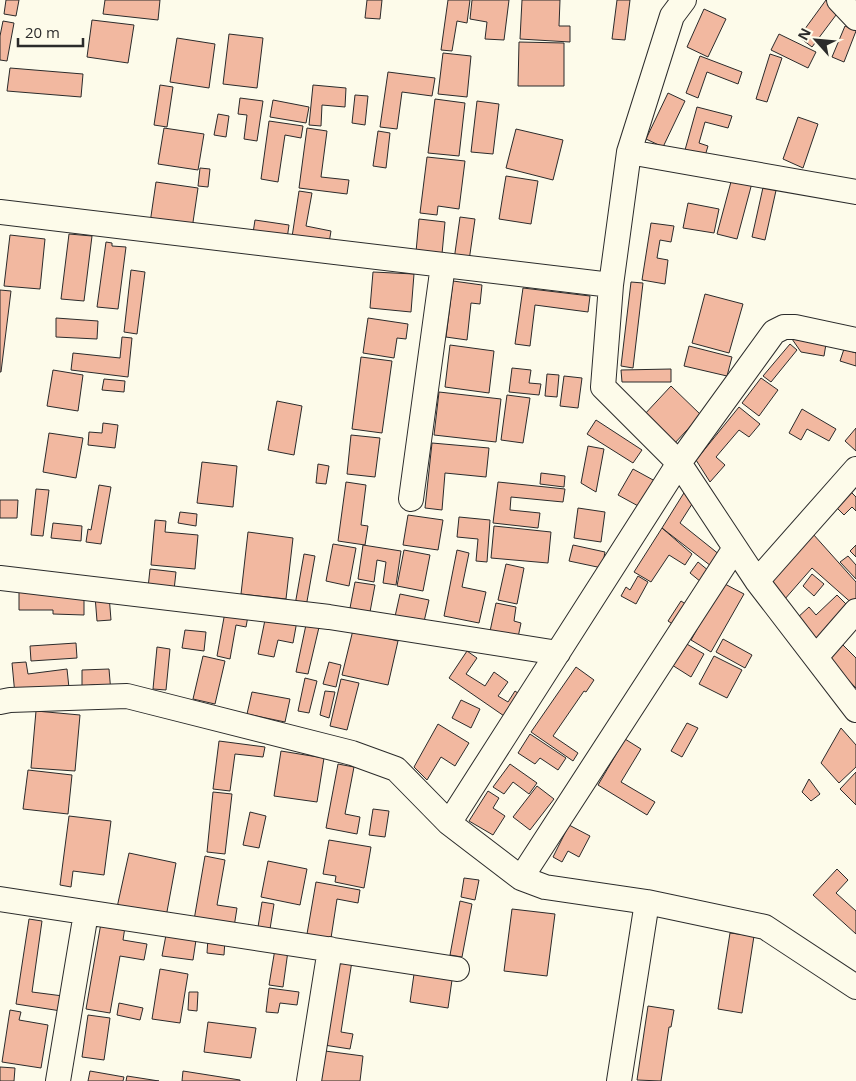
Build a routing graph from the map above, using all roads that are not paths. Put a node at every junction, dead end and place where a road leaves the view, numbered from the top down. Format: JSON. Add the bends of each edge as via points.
{"nodes":[{"id":1,"x":684,"y":0,"type":"edge"},
{"id":2,"x":629,"y":152,"type":"junction"},
{"id":3,"x":856,"y":192,"type":"edge"},
{"id":4,"x":0,"y":212,"type":"edge"},
{"id":5,"x":443,"y":265,"type":"junction"},
{"id":6,"x":611,"y":285,"type":"junction"},
{"id":7,"x":856,"y":340,"type":"edge"},
{"id":8,"x":679,"y":463,"type":"junction"},
{"id":9,"x":856,"y":469,"type":"edge"},
{"id":10,"x":411,"y":499,"type":"dead end"},
{"id":11,"x":736,"y":548,"type":"junction"},
{"id":12,"x":0,"y":578,"type":"edge"},
{"id":13,"x":757,"y":581,"type":"junction"},
{"id":14,"x":856,"y":611,"type":"edge"},
{"id":15,"x":558,"y":653,"type":"junction"},
{"id":16,"x":816,"y":657,"type":"junction"},
{"id":17,"x":0,"y":702,"type":"edge"},
{"id":18,"x":856,"y":710,"type":"edge"},
{"id":19,"x":449,"y":823,"type":"junction"},
{"id":20,"x":521,"y":878,"type":"junction"},
{"id":21,"x":0,"y":899,"type":"edge"},
{"id":22,"x":647,"y":902,"type":"junction"},
{"id":23,"x":86,"y":913,"type":"junction"},
{"id":24,"x":330,"y":949,"type":"junction"},
{"id":25,"x":457,"y":968,"type":"dead end"},
{"id":26,"x":856,"y":987,"type":"edge"},
{"id":27,"x":58,"y":1081,"type":"edge"},
{"id":28,"x":309,"y":1081,"type":"edge"},
{"id":29,"x":619,"y":1081,"type":"edge"}],
"edges":[{"from":1,"to":2,"type":"street","via":[[672,16]]},
{"from":2,"to":3,"type":"street"},
{"from":2,"to":6,"type":"street"},
{"from":4,"to":5,"type":"street"},
{"from":5,"to":6,"type":"street"},
{"from":5,"to":10,"type":"street"},
{"from":6,"to":8,"type":"street","via":[[603,387]]},
{"from":7,"to":8,"type":"street","via":[[795,327],[784,327],[774,332]]},
{"from":8,"to":11,"type":"street"},
{"from":8,"to":15,"type":"street"},
{"from":9,"to":13,"type":"street"},
{"from":11,"to":13,"type":"street"},
{"from":11,"to":20,"type":"street"},
{"from":12,"to":15,"type":"street","via":[[329,617]]},
{"from":13,"to":16,"type":"street"},
{"from":14,"to":16,"type":"street"},
{"from":15,"to":19,"type":"street"},
{"from":16,"to":18,"type":"street"},
{"from":17,"to":19,"type":"street","via":[[127,696],[352,753],[396,769]]},
{"from":19,"to":20,"type":"street"},
{"from":20,"to":22,"type":"street","via":[[545,887]]},
{"from":21,"to":23,"type":"street"},
{"from":22,"to":26,"type":"street","via":[[765,927]]},
{"from":22,"to":29,"type":"street"},
{"from":23,"to":24,"type":"street"},
{"from":23,"to":27,"type":"street"},
{"from":24,"to":25,"type":"street"},
{"from":24,"to":28,"type":"street"}]}
